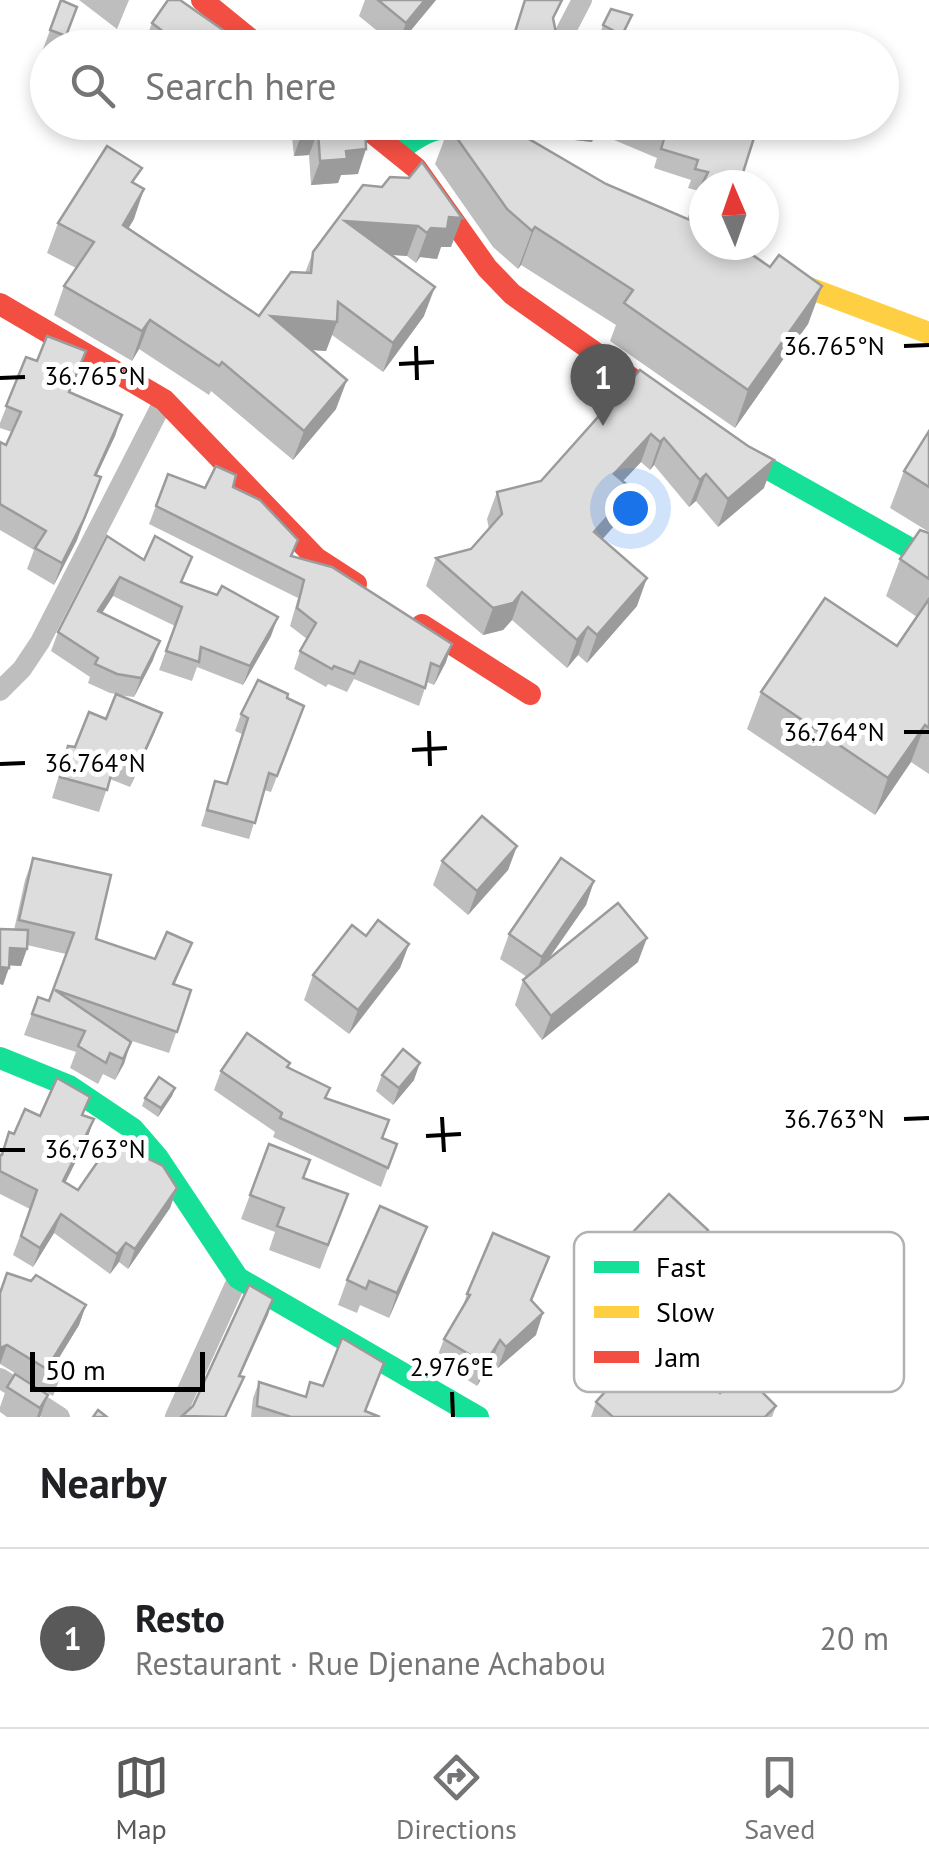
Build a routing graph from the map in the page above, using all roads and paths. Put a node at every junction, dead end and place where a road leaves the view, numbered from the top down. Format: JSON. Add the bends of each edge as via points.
{"nodes":[{"id":1,"x":202,"y":0,"type":"edge"},
{"id":2,"x":582,"y":0,"type":"edge"},
{"id":3,"x":239,"y":30,"type":"edge"},
{"id":4,"x":566,"y":30,"type":"edge"},
{"id":5,"x":381,"y":140,"type":"edge"},
{"id":6,"x":412,"y":140,"type":"edge"},
{"id":7,"x":482,"y":140,"type":"edge"},
{"id":8,"x":516,"y":140,"type":"edge"},
{"id":9,"x":397,"y":152,"type":"junction"},
{"id":10,"x":513,"y":157,"type":"joint"},
{"id":11,"x":764,"y":272,"type":"edge"},
{"id":12,"x":0,"y":304,"type":"edge"},
{"id":13,"x":929,"y":333,"type":"edge"},
{"id":14,"x":164,"y":400,"type":"junction"},
{"id":15,"x":684,"y":415,"type":"edge"},
{"id":16,"x":716,"y":437,"type":"edge"},
{"id":17,"x":929,"y":559,"type":"edge"},
{"id":18,"x":0,"y":691,"type":"edge"},
{"id":19,"x":530,"y":694,"type":"dead end"},
{"id":20,"x":0,"y":1058,"type":"edge"},
{"id":21,"x":238,"y":1278,"type":"junction"},
{"id":22,"x":0,"y":1378,"type":"edge"},
{"id":23,"x":60,"y":1417,"type":"edge"},
{"id":24,"x":175,"y":1417,"type":"edge"},
{"id":25,"x":478,"y":1417,"type":"edge"}],
"edges":[{"from":1,"to":3,"type":"street"},
{"from":2,"to":4,"type":"street"},
{"from":5,"to":9,"type":"street"},
{"from":6,"to":9,"type":"street"},
{"from":7,"to":10,"type":"street"},
{"from":8,"to":10,"type":"street"},
{"from":9,"to":15,"type":"street","via":[[433,188],[512,294]]},
{"from":11,"to":13,"type":"street"},
{"from":12,"to":14,"type":"street"},
{"from":14,"to":18,"type":"street","via":[[40,642]]},
{"from":14,"to":19,"type":"street","via":[[316,558]]},
{"from":16,"to":17,"type":"street"},
{"from":20,"to":21,"type":"street","via":[[69,1086],[133,1129]]},
{"from":21,"to":24,"type":"street"},
{"from":21,"to":25,"type":"street"},
{"from":22,"to":23,"type":"street"}]}
